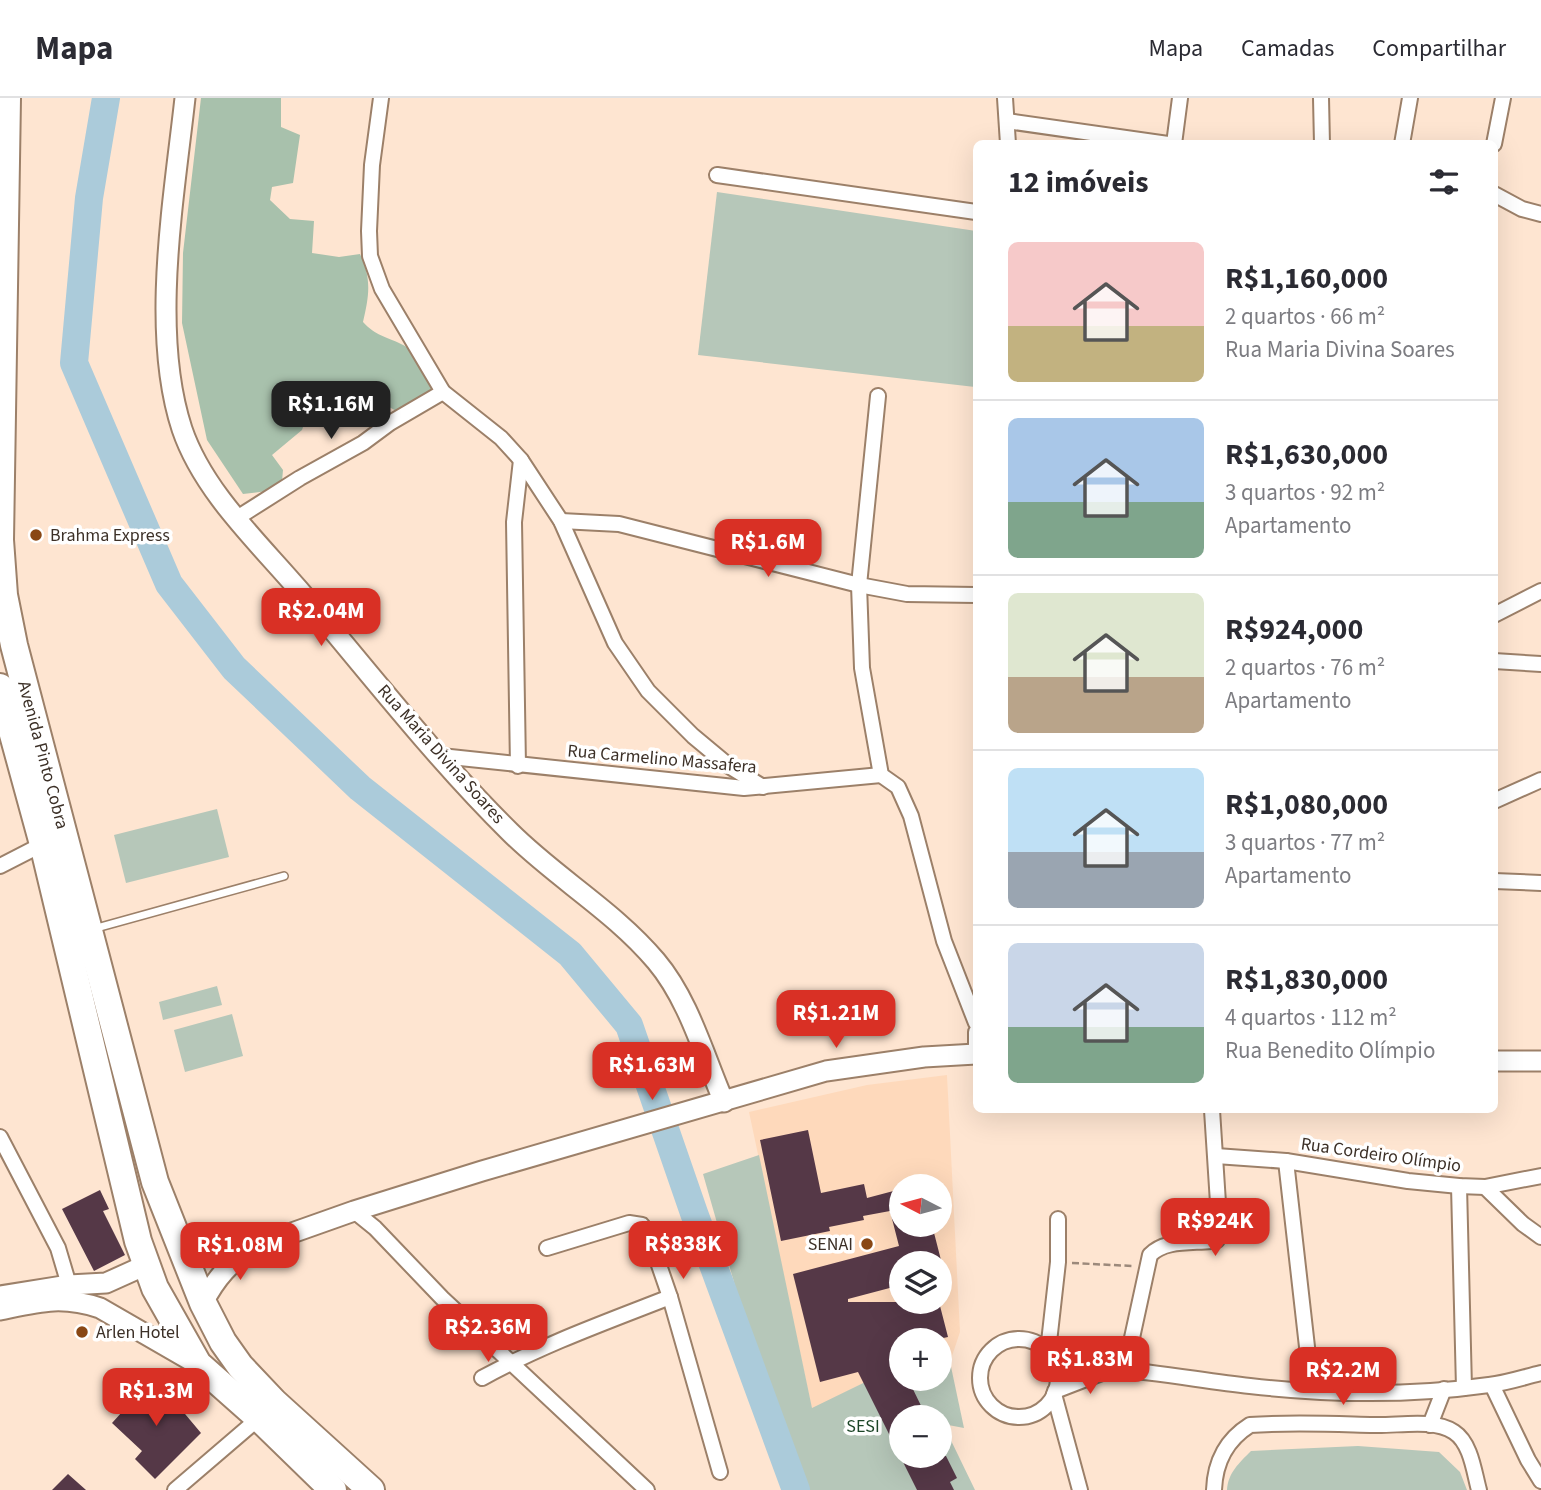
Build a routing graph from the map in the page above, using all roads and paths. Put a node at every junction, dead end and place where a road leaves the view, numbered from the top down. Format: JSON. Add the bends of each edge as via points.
{"nodes":[{"id":1,"x":8,"y":98,"type":"edge"},
{"id":2,"x":185,"y":98,"type":"edge"},
{"id":3,"x":381,"y":98,"type":"edge"},
{"id":4,"x":1005,"y":98,"type":"edge"},
{"id":5,"x":1180,"y":98,"type":"edge"},
{"id":6,"x":1321,"y":98,"type":"edge"},
{"id":7,"x":1410,"y":98,"type":"edge"},
{"id":8,"x":1503,"y":98,"type":"edge"},
{"id":9,"x":1007,"y":121,"type":"junction"},
{"id":10,"x":1008,"y":140,"type":"edge"},
{"id":11,"x":1140,"y":140,"type":"edge"},
{"id":12,"x":1175,"y":140,"type":"edge"},
{"id":13,"x":1322,"y":140,"type":"edge"},
{"id":14,"x":1403,"y":140,"type":"edge"},
{"id":15,"x":1495,"y":140,"type":"edge"},
{"id":16,"x":717,"y":175,"type":"dead end"},
{"id":17,"x":1498,"y":196,"type":"edge"},
{"id":18,"x":973,"y":212,"type":"edge"},
{"id":19,"x":1541,"y":214,"type":"edge"},
{"id":20,"x":443,"y":391,"type":"junction"},
{"id":21,"x":878,"y":396,"type":"dead end"},
{"id":22,"x":521,"y":460,"type":"junction"},
{"id":23,"x":237,"y":518,"type":"junction"},
{"id":24,"x":561,"y":521,"type":"junction"},
{"id":25,"x":859,"y":586,"type":"junction"},
{"id":26,"x":1541,"y":591,"type":"edge"},
{"id":27,"x":973,"y":594,"type":"edge"},
{"id":28,"x":1498,"y":613,"type":"edge"},
{"id":29,"x":1498,"y":661,"type":"edge"},
{"id":30,"x":1541,"y":664,"type":"edge"},
{"id":31,"x":0,"y":687,"type":"edge"},
{"id":32,"x":441,"y":757,"type":"junction"},
{"id":33,"x":518,"y":766,"type":"junction"},
{"id":34,"x":881,"y":775,"type":"junction"},
{"id":35,"x":1541,"y":780,"type":"edge"},
{"id":36,"x":763,"y":787,"type":"junction"},
{"id":37,"x":1498,"y":799,"type":"edge"},
{"id":38,"x":43,"y":844,"type":"junction"},
{"id":39,"x":0,"y":866,"type":"edge"},
{"id":40,"x":284,"y":876,"type":"dead end"},
{"id":41,"x":1498,"y":881,"type":"edge"},
{"id":42,"x":1541,"y":883,"type":"edge"},
{"id":43,"x":89,"y":930,"type":"junction"},
{"id":44,"x":77,"y":986,"type":"junction"},
{"id":45,"x":106,"y":995,"type":"junction"},
{"id":46,"x":973,"y":1015,"type":"edge"},
{"id":47,"x":973,"y":1054,"type":"edge"},
{"id":48,"x":1498,"y":1061,"type":"edge"},
{"id":49,"x":1541,"y":1061,"type":"edge"},
{"id":50,"x":724,"y":1102,"type":"junction"},
{"id":51,"x":1212,"y":1113,"type":"edge"},
{"id":52,"x":0,"y":1137,"type":"edge"},
{"id":53,"x":1216,"y":1156,"type":"junction"},
{"id":54,"x":1286,"y":1161,"type":"junction"},
{"id":55,"x":1541,"y":1176,"type":"edge"},
{"id":56,"x":1459,"y":1186,"type":"junction"},
{"id":57,"x":1485,"y":1187,"type":"junction"},
{"id":58,"x":354,"y":1211,"type":"junction"},
{"id":59,"x":1058,"y":1219,"type":"dead end"},
{"id":60,"x":1541,"y":1237,"type":"edge"},
{"id":61,"x":258,"y":1245,"type":"junction"},
{"id":62,"x":547,"y":1248,"type":"dead end"},
{"id":63,"x":186,"y":1259,"type":"junction"},
{"id":64,"x":1058,"y":1262,"type":"junction"},
{"id":65,"x":1146,"y":1267,"type":"junction"},
{"id":66,"x":150,"y":1274,"type":"junction"},
{"id":67,"x":67,"y":1293,"type":"junction"},
{"id":68,"x":0,"y":1296,"type":"edge"},
{"id":69,"x":670,"y":1297,"type":"junction"},
{"id":70,"x":203,"y":1303,"type":"junction"},
{"id":71,"x":0,"y":1310,"type":"edge"},
{"id":72,"x":1048,"y":1352,"type":"junction"},
{"id":73,"x":511,"y":1362,"type":"junction"},
{"id":74,"x":198,"y":1364,"type":"junction"},
{"id":75,"x":1118,"y":1370,"type":"junction"},
{"id":76,"x":1541,"y":1373,"type":"edge"},
{"id":77,"x":482,"y":1378,"type":"dead end"},
{"id":78,"x":1492,"y":1385,"type":"junction"},
{"id":79,"x":1464,"y":1388,"type":"junction"},
{"id":80,"x":1444,"y":1389,"type":"junction"},
{"id":81,"x":1311,"y":1391,"type":"junction"},
{"id":82,"x":1055,"y":1392,"type":"junction"},
{"id":83,"x":259,"y":1418,"type":"junction"},
{"id":84,"x":1430,"y":1425,"type":"junction"},
{"id":85,"x":720,"y":1472,"type":"dead end"},
{"id":86,"x":1541,"y":1481,"type":"edge"},
{"id":87,"x":365,"y":1486,"type":"edge"},
{"id":88,"x":175,"y":1490,"type":"edge"},
{"id":89,"x":333,"y":1490,"type":"edge"},
{"id":90,"x":647,"y":1490,"type":"edge"},
{"id":91,"x":1080,"y":1490,"type":"edge"},
{"id":92,"x":1214,"y":1490,"type":"edge"},
{"id":93,"x":1479,"y":1490,"type":"edge"}],
"edges":[{"from":1,"to":43,"type":"highway","name":"Avenida Pinto Cobra","via":[[0,540],[4,595]]},
{"from":2,"to":23,"type":"main road","name":"Rua Maria Divina Soares","via":[[168,249],[167,340],[172,386],[201,471]]},
{"from":3,"to":20,"type":"street","via":[[372,165],[370,256],[382,289]]},
{"from":4,"to":9,"type":"street"},
{"from":5,"to":12,"type":"street"},
{"from":6,"to":13,"type":"street"},
{"from":7,"to":14,"type":"street"},
{"from":8,"to":15,"type":"street"},
{"from":9,"to":10,"type":"street"},
{"from":9,"to":11,"type":"street"},
{"from":16,"to":18,"type":"street"},
{"from":17,"to":19,"type":"street"},
{"from":20,"to":22,"type":"street"},
{"from":20,"to":23,"type":"street"},
{"from":21,"to":25,"type":"street"},
{"from":22,"to":24,"type":"street"},
{"from":22,"to":33,"type":"street","via":[[514,522]]},
{"from":23,"to":32,"type":"main road","name":"Rua Maria Divina Soares"},
{"from":24,"to":25,"type":"street","via":[[619,524]]},
{"from":24,"to":36,"type":"street","via":[[615,643],[648,691],[693,736]]},
{"from":25,"to":27,"type":"street","via":[[907,594]]},
{"from":25,"to":34,"type":"street","via":[[862,668]]},
{"from":26,"to":28,"type":"street"},
{"from":29,"to":30,"type":"street"},
{"from":31,"to":38,"type":"highway","name":"Avenida Pinto Cobra"},
{"from":32,"to":33,"type":"street","name":"Rua Carmelino Massafera"},
{"from":32,"to":50,"type":"main road","name":"Rua Maria Divina Soares","via":[[511,833],[630,934],[657,963],[682,1002]]},
{"from":33,"to":36,"type":"street","name":"Rua Carmelino Massafera"},
{"from":34,"to":36,"type":"street","name":"Rua Carmelino Massafera"},
{"from":34,"to":46,"type":"street","via":[[898,787],[908,807],[944,941]]},
{"from":35,"to":37,"type":"street"},
{"from":38,"to":39,"type":"street"},
{"from":38,"to":44,"type":"highway","name":"Avenida Pinto Cobra"},
{"from":40,"to":43,"type":"lane"},
{"from":41,"to":42,"type":"street"},
{"from":43,"to":45,"type":"highway","name":"Avenida Pinto Cobra"},
{"from":44,"to":45,"type":"highway","via":[[93,984]]},
{"from":44,"to":66,"type":"highway","name":"Avenida Pinto Cobra","via":[[138,1241]]},
{"from":45,"to":63,"type":"highway","name":"Avenida Pinto Cobra","via":[[155,1182]]},
{"from":47,"to":50,"type":"main road","via":[[826,1072]]},
{"from":48,"to":49,"type":"main road"},
{"from":50,"to":58,"type":"main road"},
{"from":51,"to":53,"type":"street"},
{"from":52,"to":67,"type":"street","via":[[58,1248]]},
{"from":53,"to":54,"type":"street","name":"Rua Cordeiro Olímpio"},
{"from":53,"to":65,"type":"street","via":[[1221,1228],[1217,1240],[1157,1247]]},
{"from":54,"to":56,"type":"street","name":"Rua Cordeiro Olímpio"},
{"from":54,"to":81,"type":"street"},
{"from":55,"to":57,"type":"street","name":"Rua Cordeiro Olímpio"},
{"from":56,"to":57,"type":"street","name":"Rua Cordeiro Olímpio"},
{"from":56,"to":79,"type":"street"},
{"from":57,"to":60,"type":"street"},
{"from":58,"to":61,"type":"main road"},
{"from":58,"to":73,"type":"street"},
{"from":59,"to":64,"type":"street"},
{"from":61,"to":63,"type":"main road"},
{"from":61,"to":70,"type":"main road","via":[[227,1267]]},
{"from":62,"to":69,"type":"street","via":[[638,1223],[649,1236]]},
{"from":63,"to":70,"type":"highway","name":"Avenida Pinto Cobra"},
{"from":64,"to":65,"type":"path"},
{"from":64,"to":72,"type":"street"},
{"from":65,"to":75,"type":"street"},
{"from":66,"to":67,"type":"main road"},
{"from":66,"to":74,"type":"highway","name":"Avenida Pinto Cobra"},
{"from":67,"to":68,"type":"main road"},
{"from":67,"to":71,"type":"main road"},
{"from":67,"to":74,"type":"main road"},
{"from":69,"to":73,"type":"street"},
{"from":69,"to":85,"type":"street"},
{"from":70,"to":87,"type":"highway","name":"Avenida Pinto Cobra","via":[[240,1366]]},
{"from":72,"to":75,"type":"street"},
{"from":72,"to":82,"type":"street","via":[[1056,1366]]},
{"from":72,"to":82,"type":"street","via":[[1026,1339],[1002,1342],[984,1359],[980,1384],[991,1406],[1013,1417],[1037,1412]]},
{"from":73,"to":77,"type":"street"},
{"from":73,"to":90,"type":"street"},
{"from":74,"to":83,"type":"highway","name":"Avenida Pinto Cobra"},
{"from":75,"to":81,"type":"street"},
{"from":75,"to":82,"type":"street"},
{"from":76,"to":78,"type":"street"},
{"from":78,"to":79,"type":"street"},
{"from":78,"to":86,"type":"street"},
{"from":79,"to":80,"type":"street"},
{"from":80,"to":81,"type":"street"},
{"from":80,"to":84,"type":"street"},
{"from":82,"to":91,"type":"street"},
{"from":83,"to":88,"type":"street"},
{"from":83,"to":89,"type":"highway","name":"Avenida Pinto Cobra"},
{"from":84,"to":92,"type":"street","via":[[1250,1425],[1221,1456]]},
{"from":84,"to":93,"type":"street","via":[[1454,1432],[1464,1442]]}]}
